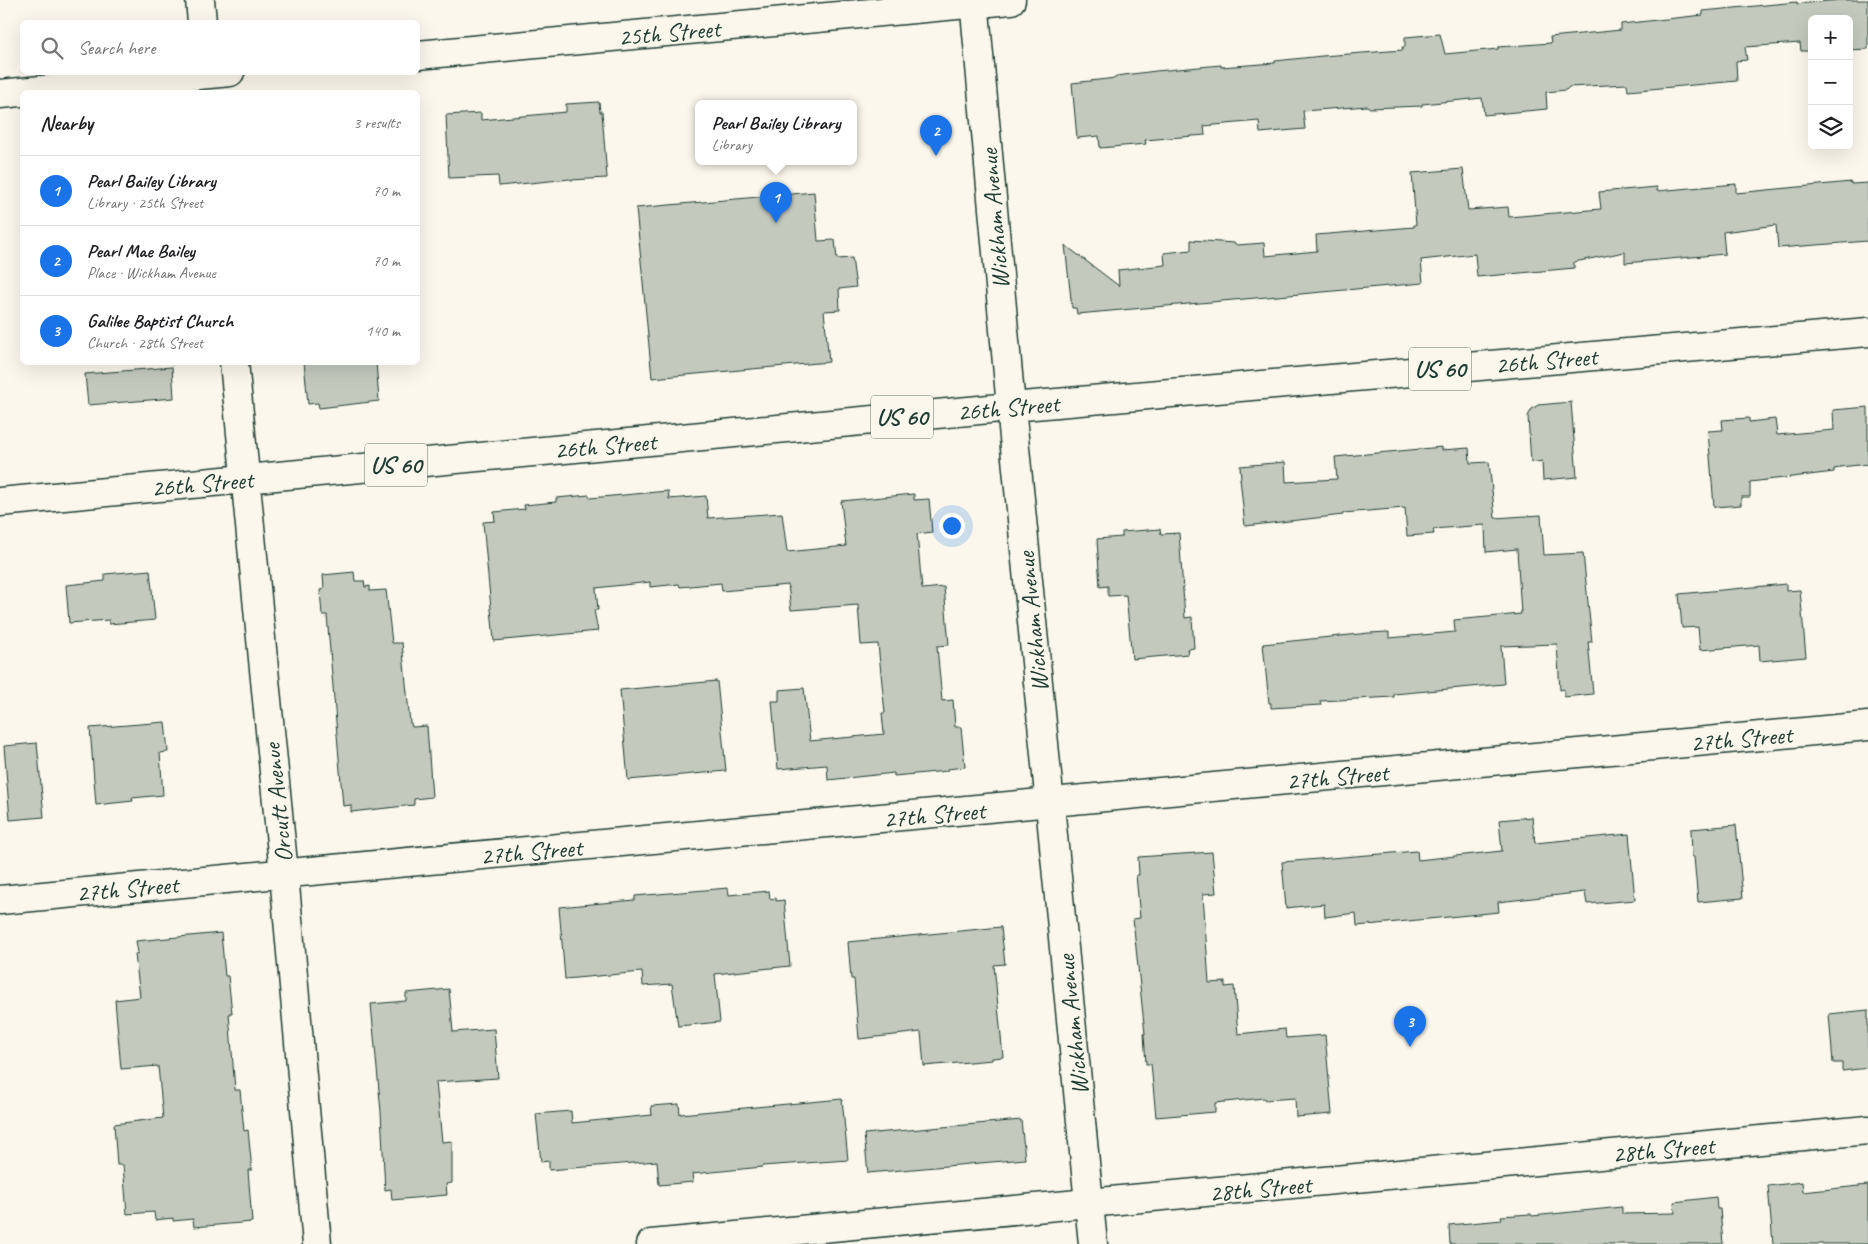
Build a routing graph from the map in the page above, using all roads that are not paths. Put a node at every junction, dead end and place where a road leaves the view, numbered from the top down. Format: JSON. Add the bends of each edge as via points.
{"nodes":[{"id":1,"x":200,"y":0,"type":"edge"},
{"id":2,"x":1011,"y":0,"type":"edge"},
{"id":3,"x":974,"y":2,"type":"edge"},
{"id":4,"x":202,"y":20,"type":"edge"},
{"id":5,"x":420,"y":55,"type":"edge"},
{"id":6,"x":213,"y":78,"type":"edge"},
{"id":7,"x":53,"y":90,"type":"edge"},
{"id":8,"x":20,"y":92,"type":"edge"},
{"id":9,"x":0,"y":94,"type":"edge"},
{"id":10,"x":1868,"y":332,"type":"edge"},
{"id":11,"x":234,"y":365,"type":"edge"},
{"id":12,"x":1011,"y":406,"type":"junction"},
{"id":13,"x":245,"y":479,"type":"junction"},
{"id":14,"x":0,"y":502,"type":"edge"},
{"id":15,"x":1868,"y":726,"type":"edge"},
{"id":16,"x":1050,"y":803,"type":"junction"},
{"id":17,"x":284,"y":874,"type":"junction"},
{"id":18,"x":0,"y":900,"type":"edge"},
{"id":19,"x":1868,"y":1130,"type":"edge"},
{"id":20,"x":1090,"y":1204,"type":"junction"},
{"id":21,"x":317,"y":1244,"type":"edge"},
{"id":22,"x":651,"y":1244,"type":"edge"},
{"id":23,"x":1093,"y":1244,"type":"edge"}],
"edges":[{"from":1,"to":4,"type":"main road"},
{"from":2,"to":3,"type":"main road","name":"25th Street"},
{"from":3,"to":5,"type":"main road","name":"25th Street"},
{"from":3,"to":12,"type":"main road","name":"Wickham Avenue"},
{"from":6,"to":7,"type":"main road"},
{"from":8,"to":9,"type":"main road"},
{"from":10,"to":12,"type":"main road","name":"26th Street","number":"US 60"},
{"from":11,"to":13,"type":"main road","name":"Orcutt Avenue"},
{"from":12,"to":13,"type":"main road","name":"26th Street","number":"US 60"},
{"from":12,"to":16,"type":"main road","name":"Wickham Avenue"},
{"from":13,"to":14,"type":"main road","name":"26th Street","number":"US 60"},
{"from":13,"to":17,"type":"main road","name":"Orcutt Avenue"},
{"from":15,"to":16,"type":"main road","name":"27th Street"},
{"from":16,"to":17,"type":"main road","name":"27th Street"},
{"from":16,"to":20,"type":"main road","name":"Wickham Avenue"},
{"from":17,"to":18,"type":"main road","name":"27th Street"},
{"from":17,"to":21,"type":"main road","name":"Orcutt Avenue"},
{"from":19,"to":20,"type":"main road","name":"28th Street"},
{"from":20,"to":22,"type":"main road","name":"28th Street"},
{"from":20,"to":23,"type":"main road","name":"Wickham Avenue"}]}
